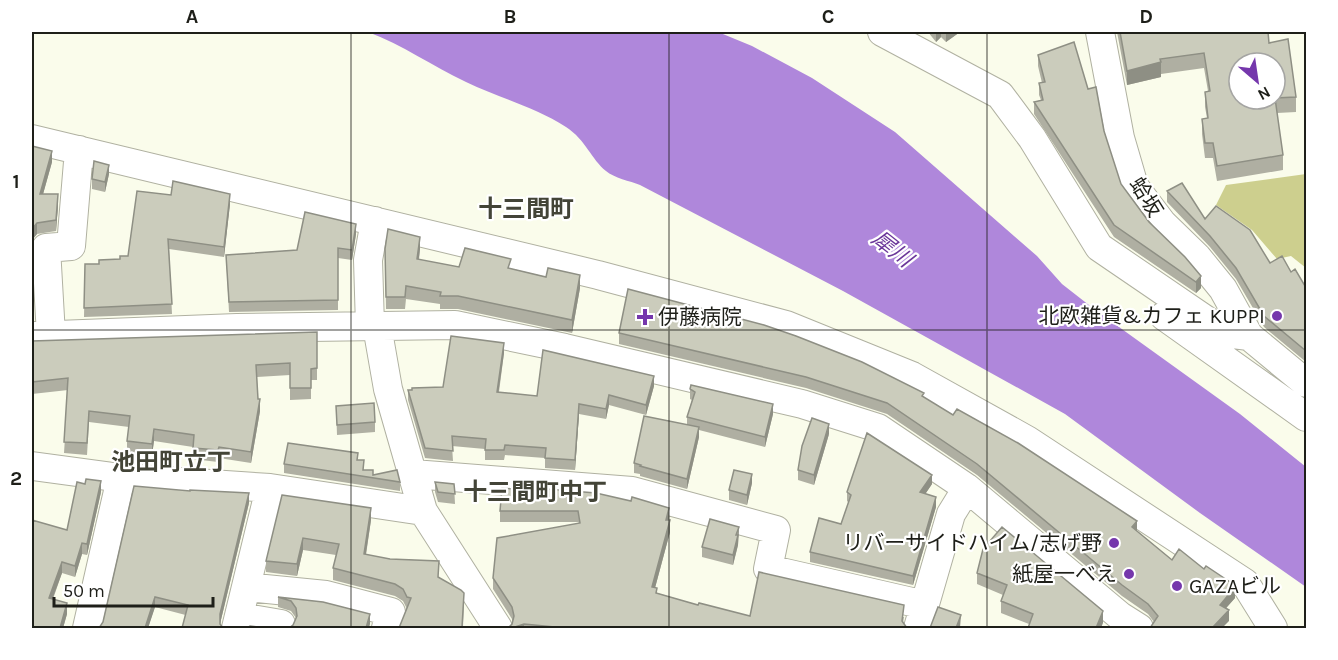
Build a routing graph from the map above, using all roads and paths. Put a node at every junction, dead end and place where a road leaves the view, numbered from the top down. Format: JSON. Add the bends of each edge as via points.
{"nodes":[{"id":1,"x":882,"y":32,"type":"edge"},
{"id":2,"x":1100,"y":32,"type":"edge"},
{"id":3,"x":1000,"y":95,"type":"junction"},
{"id":4,"x":32,"y":139,"type":"edge"},
{"id":5,"x":79,"y":150,"type":"junction"},
{"id":6,"x":375,"y":221,"type":"junction"},
{"id":7,"x":39,"y":248,"type":"edge"},
{"id":8,"x":373,"y":326,"type":"junction"},
{"id":9,"x":41,"y":336,"type":"edge"},
{"id":10,"x":1249,"y":336,"type":"junction"},
{"id":11,"x":1306,"y":383,"type":"edge"},
{"id":12,"x":1306,"y":417,"type":"edge"},
{"id":13,"x":32,"y":466,"type":"edge"},
{"id":14,"x":413,"y":474,"type":"junction"},
{"id":15,"x":121,"y":478,"type":"junction"},
{"id":16,"x":270,"y":488,"type":"junction"},
{"id":17,"x":967,"y":488,"type":"junction"},
{"id":18,"x":423,"y":511,"type":"junction"},
{"id":19,"x":246,"y":587,"type":"junction"},
{"id":20,"x":922,"y":617,"type":"edge"},
{"id":21,"x":238,"y":623,"type":"edge"},
{"id":22,"x":281,"y":624,"type":"dead end"},
{"id":23,"x":1125,"y":624,"type":"edge"},
{"id":24,"x":87,"y":628,"type":"edge"},
{"id":25,"x":386,"y":628,"type":"edge"},
{"id":26,"x":498,"y":628,"type":"edge"},
{"id":27,"x":1273,"y":628,"type":"edge"}],
"edges":[{"from":1,"to":3,"type":"street"},
{"from":2,"to":10,"type":"street","name":"蛤坂","via":[[1120,138],[1134,186],[1162,224],[1223,289]]},
{"from":3,"to":10,"type":"street","via":[[1032,138],[1099,247],[1224,333]]},
{"from":3,"to":12,"type":"street","via":[[1009,131],[1080,250],[1130,292]]},
{"from":4,"to":5,"type":"street"},
{"from":5,"to":6,"type":"street"},
{"from":5,"to":7,"type":"street","via":[[71,246]]},
{"from":6,"to":8,"type":"street","via":[[368,260]]},
{"from":6,"to":27,"type":"street","via":[[786,326],[912,376],[1028,440],[1245,583]]},
{"from":7,"to":9,"type":"street"},
{"from":8,"to":9,"type":"street"},
{"from":8,"to":14,"type":"street"},
{"from":8,"to":17,"type":"street","via":[[455,325],[802,404],[878,428]]},
{"from":10,"to":11,"type":"street"},
{"from":13,"to":15,"type":"street"},
{"from":14,"to":18,"type":"street"},
{"from":14,"to":20,"type":"street","via":[[632,491],[776,530],[768,569]]},
{"from":15,"to":16,"type":"street"},
{"from":15,"to":24,"type":"street"},
{"from":16,"to":18,"type":"street"},
{"from":16,"to":19,"type":"street"},
{"from":17,"to":20,"type":"street","via":[[951,514]]},
{"from":17,"to":23,"type":"street"},
{"from":18,"to":26,"type":"street"},
{"from":19,"to":21,"type":"street"},
{"from":19,"to":25,"type":"street","via":[[327,595],[391,612]]},
{"from":21,"to":22,"type":"street"}]}
